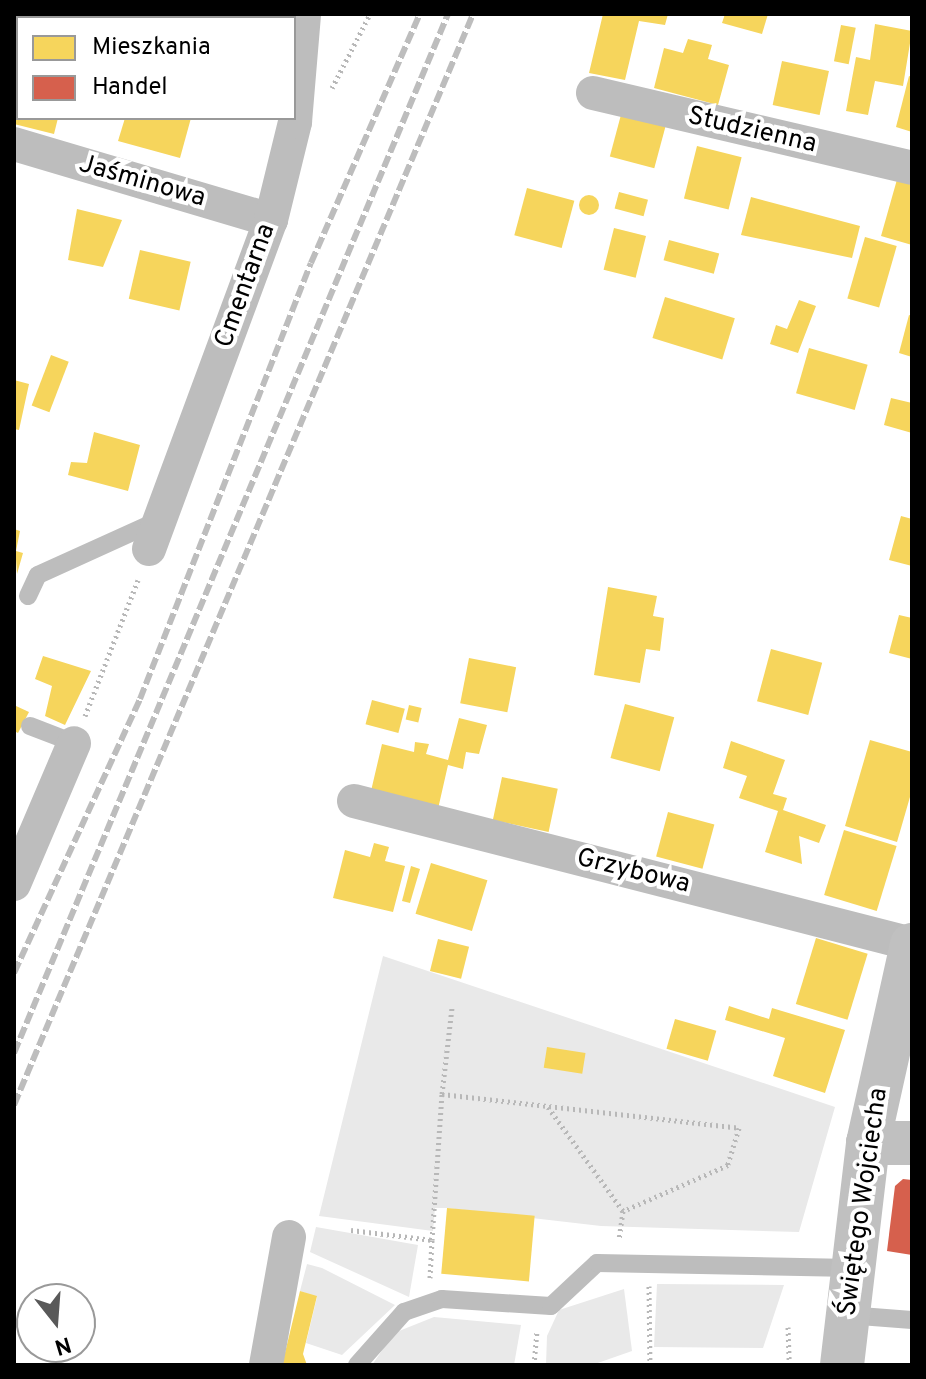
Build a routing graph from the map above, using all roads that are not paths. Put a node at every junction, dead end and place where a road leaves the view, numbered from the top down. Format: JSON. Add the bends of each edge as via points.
{"nodes":[{"id":1,"x":593,"y":93,"type":"dead end"},
{"id":2,"x":286,"y":120,"type":"edge"},
{"id":3,"x":14,"y":144,"type":"edge"},
{"id":4,"x":912,"y":168,"type":"edge"},
{"id":5,"x":271,"y":220,"type":"junction"},
{"id":6,"x":154,"y":534,"type":"joint"},
{"id":7,"x":28,"y":596,"type":"dead end"},
{"id":8,"x":30,"y":726,"type":"dead end"},
{"id":9,"x":74,"y":743,"type":"joint"},
{"id":10,"x":354,"y":801,"type":"dead end"},
{"id":11,"x":14,"y":884,"type":"edge"},
{"id":12,"x":912,"y":945,"type":"edge"},
{"id":13,"x":868,"y":1143,"type":"junction"},
{"id":14,"x":912,"y":1143,"type":"edge"},
{"id":15,"x":289,"y":1237,"type":"dead end"},
{"id":16,"x":852,"y":1268,"type":"junction"},
{"id":17,"x":847,"y":1315,"type":"junction"},
{"id":18,"x":912,"y":1320,"type":"edge"},
{"id":19,"x":266,"y":1365,"type":"edge"},
{"id":20,"x":357,"y":1365,"type":"edge"},
{"id":21,"x":842,"y":1365,"type":"edge"}],
"edges":[{"from":1,"to":4,"type":"street","name":"Studzienna"},
{"from":2,"to":5,"type":"street","name":"Cmentarna"},
{"from":3,"to":5,"type":"street","name":"Jaśminowa"},
{"from":5,"to":6,"type":"street","name":"Cmentarna"},
{"from":6,"to":7,"type":"lane","via":[[38,575]]},
{"from":8,"to":9,"type":"lane"},
{"from":9,"to":11,"type":"street"},
{"from":10,"to":12,"type":"street","name":"Grzybowa"},
{"from":12,"to":13,"type":"street","name":"Świętego Wojciecha"},
{"from":13,"to":14,"type":"street"},
{"from":13,"to":16,"type":"street","name":"Świętego Wojciecha"},
{"from":15,"to":19,"type":"street"},
{"from":16,"to":17,"type":"street","name":"Świętego Wojciecha"},
{"from":16,"to":20,"type":"lane","via":[[597,1263],[551,1306],[429,1303],[404,1312]]},
{"from":17,"to":18,"type":"lane"},
{"from":17,"to":21,"type":"street","name":"Świętego Wojciecha"}]}
